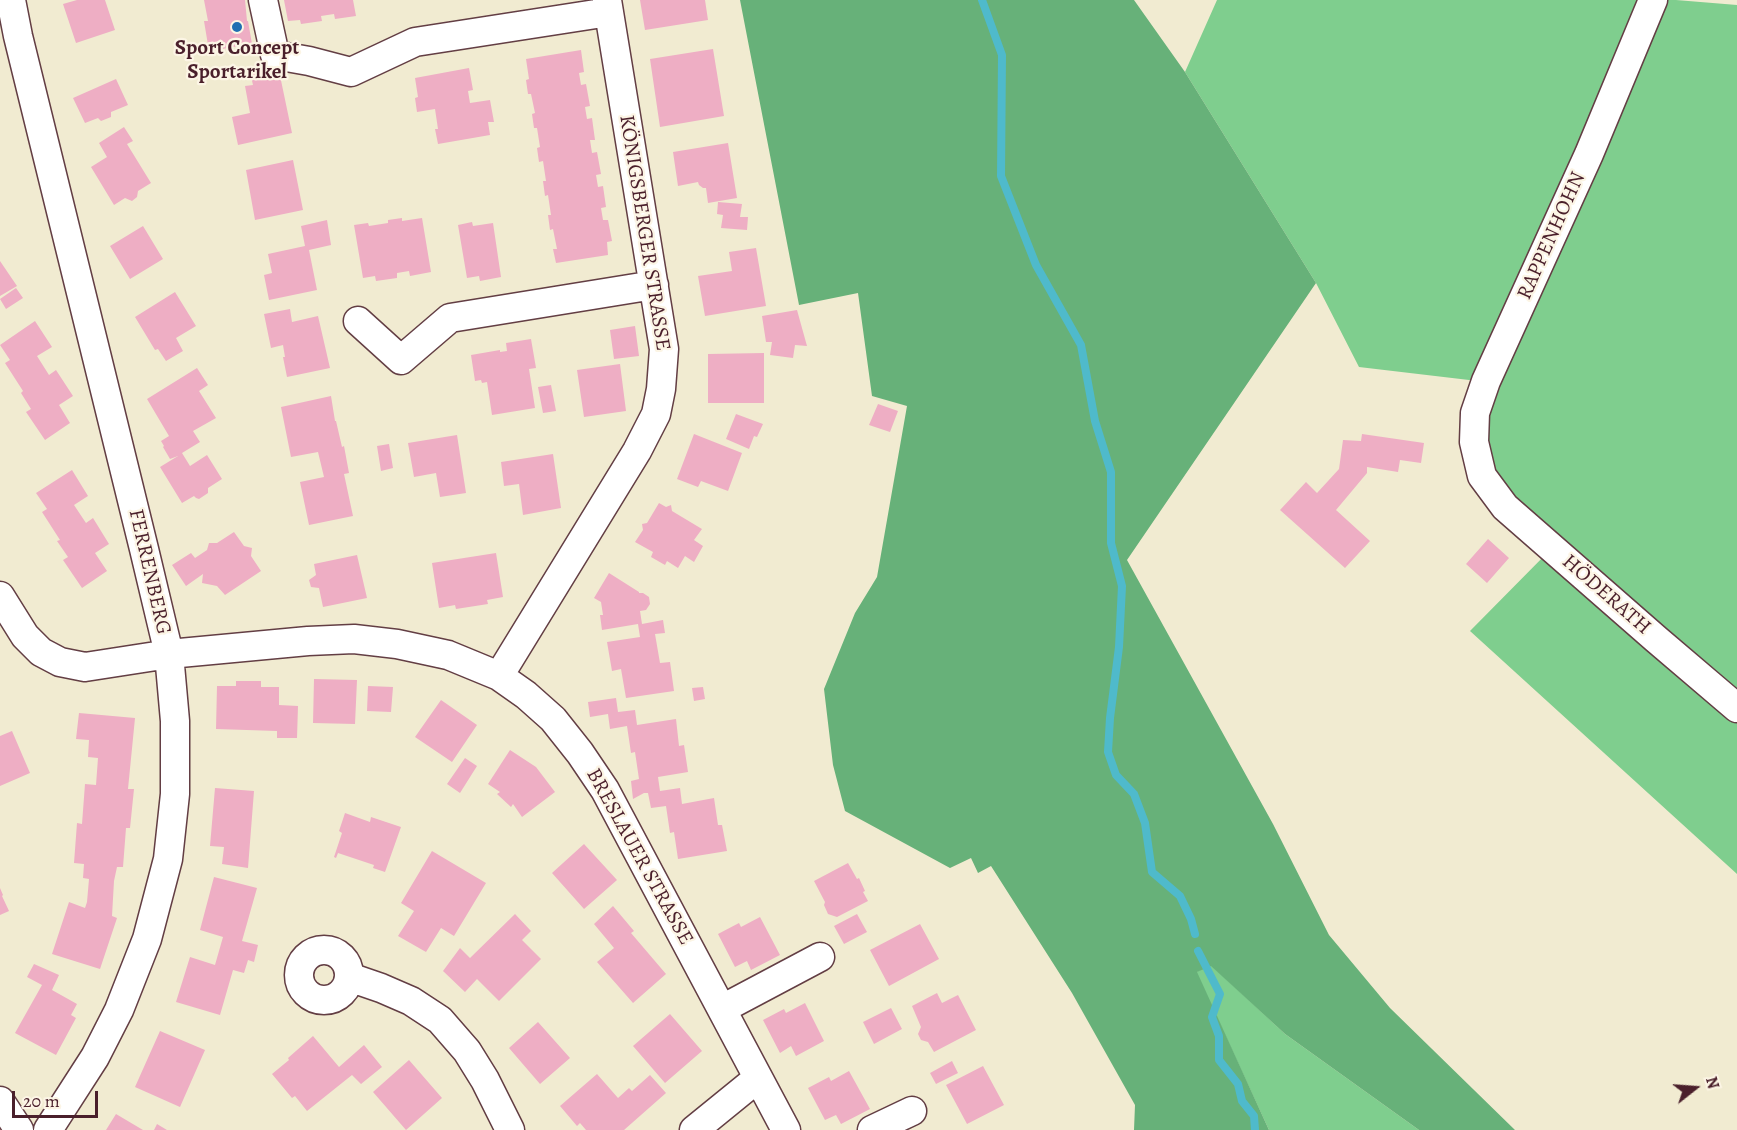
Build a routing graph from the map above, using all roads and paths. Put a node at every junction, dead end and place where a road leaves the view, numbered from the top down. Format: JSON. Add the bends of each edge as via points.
{"nodes":[{"id":1,"x":11,"y":0,"type":"edge"},
{"id":2,"x":263,"y":0,"type":"edge"},
{"id":3,"x":1653,"y":0,"type":"edge"},
{"id":4,"x":608,"y":6,"type":"edge"},
{"id":5,"x":654,"y":285,"type":"junction"},
{"id":6,"x":358,"y":321,"type":"dead end"},
{"id":7,"x":1482,"y":476,"type":"joint"},
{"id":8,"x":0,"y":596,"type":"edge"},
{"id":9,"x":169,"y":654,"type":"junction"},
{"id":10,"x":499,"y":676,"type":"junction"},
{"id":11,"x":1737,"y":708,"type":"edge"},
{"id":12,"x":820,"y":957,"type":"dead end"},
{"id":13,"x":349,"y":977,"type":"dead end"},
{"id":14,"x":722,"y":1009,"type":"junction"},
{"id":15,"x":758,"y":1078,"type":"junction"},
{"id":16,"x":0,"y":1101,"type":"edge"},
{"id":17,"x":912,"y":1111,"type":"dead end"},
{"id":18,"x":19,"y":1130,"type":"edge"},
{"id":19,"x":48,"y":1130,"type":"edge"},
{"id":20,"x":510,"y":1130,"type":"edge"},
{"id":21,"x":694,"y":1130,"type":"edge"},
{"id":22,"x":786,"y":1130,"type":"edge"},
{"id":23,"x":872,"y":1130,"type":"edge"}],
"edges":[{"from":1,"to":9,"type":"street","name":"FERRENBERG"},
{"from":2,"to":4,"type":"street","via":[[275,55],[351,72],[414,42]]},
{"from":3,"to":7,"type":"street","name":"RAPPENHOHN","via":[[1486,381],[1475,414],[1474,442]]},
{"from":4,"to":5,"type":"street","name":"KÖNIGSBERGER STRASSE"},
{"from":5,"to":6,"type":"street","via":[[450,318],[402,360]]},
{"from":5,"to":10,"type":"street","name":"KÖNIGSBERGER STRASSE","via":[[664,349],[656,414]]},
{"from":7,"to":11,"type":"street","name":"HÖDERATH","via":[[1505,507]]},
{"from":8,"to":9,"type":"street","name":"BRESLAUER STRASSE","via":[[25,636],[41,652],[60,662],[85,667]]},
{"from":9,"to":10,"type":"street","name":"BRESLAUER STRASSE","via":[[354,639],[448,655]]},
{"from":9,"to":19,"type":"street","name":"FERRENBERG","via":[[175,721],[175,794],[168,859],[147,939],[119,1010]]},
{"from":10,"to":14,"type":"street","name":"BRESLAUER STRASSE","via":[[553,719],[605,790]]},
{"from":12,"to":14,"type":"street"},
{"from":13,"to":20,"type":"street","via":[[411,1001],[440,1020],[467,1051]]},
{"from":14,"to":15,"type":"street","name":"BRESLAUER STRASSE"},
{"from":15,"to":21,"type":"street"},
{"from":15,"to":22,"type":"street","name":"BRESLAUER STRASSE"},
{"from":16,"to":18,"type":"street"},
{"from":17,"to":23,"type":"street"}]}
